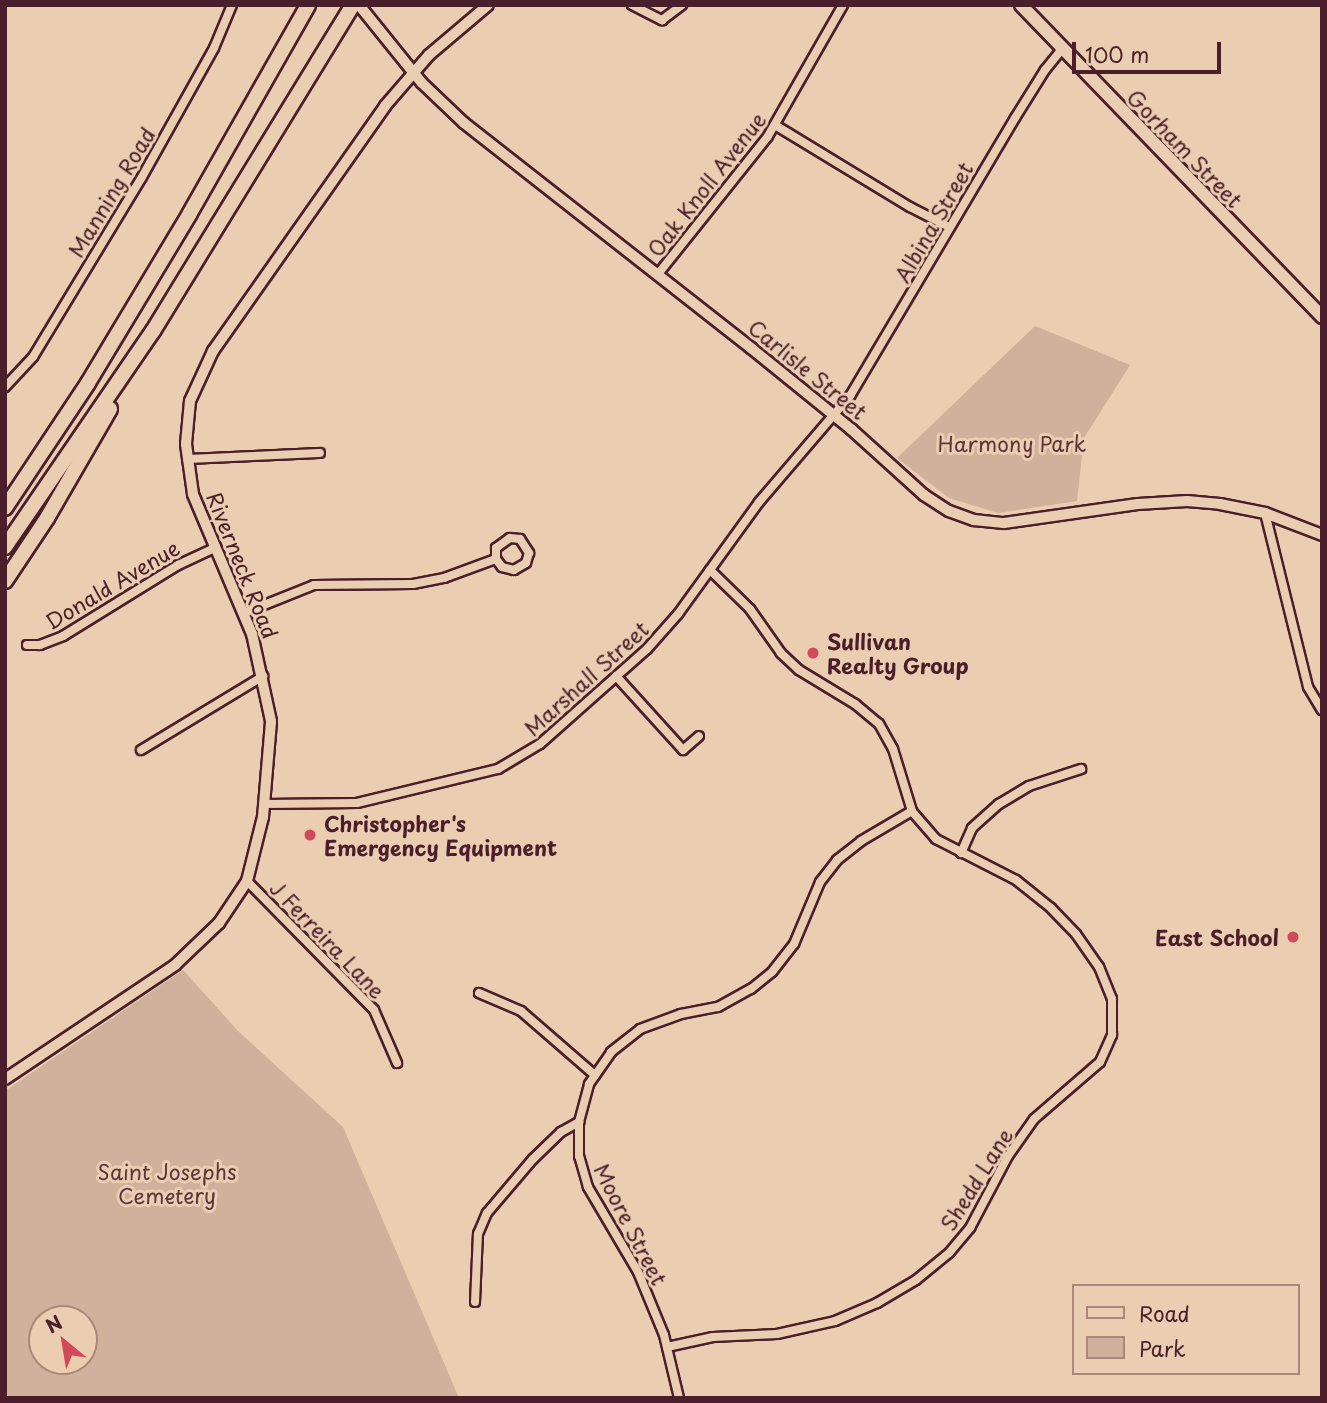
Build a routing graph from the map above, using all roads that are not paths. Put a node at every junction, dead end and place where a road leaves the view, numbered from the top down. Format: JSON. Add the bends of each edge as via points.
{"nodes":[{"id":1,"x":232,"y":5,"type":"edge"},
{"id":2,"x":308,"y":5,"type":"edge"},
{"id":3,"x":353,"y":5,"type":"edge"},
{"id":4,"x":359,"y":5,"type":"edge"},
{"id":5,"x":488,"y":5,"type":"edge"},
{"id":6,"x":632,"y":5,"type":"edge"},
{"id":7,"x":682,"y":5,"type":"edge"},
{"id":8,"x":843,"y":5,"type":"edge"},
{"id":9,"x":1021,"y":5,"type":"edge"},
{"id":10,"x":1063,"y":48,"type":"junction"},
{"id":11,"x":413,"y":72,"type":"junction"},
{"id":12,"x":775,"y":125,"type":"junction"},
{"id":13,"x":949,"y":227,"type":"junction"},
{"id":14,"x":191,"y":271,"type":"junction"},
{"id":15,"x":658,"y":274,"type":"junction"},
{"id":16,"x":1322,"y":317,"type":"edge"},
{"id":17,"x":5,"y":387,"type":"edge"},
{"id":18,"x":834,"y":415,"type":"junction"},
{"id":19,"x":320,"y":453,"type":"dead end"},
{"id":20,"x":187,"y":459,"type":"junction"},
{"id":21,"x":5,"y":508,"type":"edge"},
{"id":22,"x":1265,"y":513,"type":"junction"},
{"id":23,"x":1322,"y":535,"type":"edge"},
{"id":24,"x":5,"y":547,"type":"edge"},
{"id":25,"x":214,"y":548,"type":"junction"},
{"id":26,"x":496,"y":559,"type":"junction"},
{"id":27,"x":710,"y":570,"type":"junction"},
{"id":28,"x":5,"y":581,"type":"edge"},
{"id":29,"x":244,"y":614,"type":"junction"},
{"id":30,"x":27,"y":645,"type":"dead end"},
{"id":31,"x":263,"y":676,"type":"junction"},
{"id":32,"x":616,"y":676,"type":"junction"},
{"id":33,"x":1322,"y":710,"type":"edge"},
{"id":34,"x":699,"y":736,"type":"dead end"},
{"id":35,"x":141,"y":750,"type":"dead end"},
{"id":36,"x":1081,"y":769,"type":"dead end"},
{"id":37,"x":265,"y":804,"type":"junction"},
{"id":38,"x":912,"y":811,"type":"junction"},
{"id":39,"x":961,"y":853,"type":"junction"},
{"id":40,"x":247,"y":881,"type":"junction"},
{"id":41,"x":479,"y":993,"type":"dead end"},
{"id":42,"x":397,"y":1063,"type":"dead end"},
{"id":43,"x":595,"y":1075,"type":"junction"},
{"id":44,"x":5,"y":1079,"type":"edge"},
{"id":45,"x":579,"y":1122,"type":"junction"},
{"id":46,"x":475,"y":1302,"type":"dead end"},
{"id":47,"x":667,"y":1347,"type":"junction"},
{"id":48,"x":679,"y":1398,"type":"edge"}],
"edges":[{"from":1,"to":17,"type":"street","name":"Manning Road","via":[[214,48],[142,177],[33,357]]},
{"from":2,"to":21,"type":"highway","via":[[102,361]]},
{"from":3,"to":14,"type":"highway"},
{"from":4,"to":11,"type":"main road","name":"Carlisle Street"},
{"from":5,"to":11,"type":"main road","name":"Riverneck Road"},
{"from":6,"to":7,"type":"street","via":[[662,20]]},
{"from":8,"to":12,"type":"street","name":"Oak Knoll Avenue"},
{"from":9,"to":10,"type":"main road","name":"Gorham Street"},
{"from":10,"to":13,"type":"street","name":"Albina Street","via":[[1039,79]]},
{"from":10,"to":16,"type":"main road","name":"Gorham Street"},
{"from":11,"to":15,"type":"main road","name":"Carlisle Street","via":[[478,135]]},
{"from":11,"to":20,"type":"main road","name":"Riverneck Road","via":[[380,112],[203,368],[187,416]]},
{"from":12,"to":13,"type":"street"},
{"from":12,"to":15,"type":"street","name":"Oak Knoll Avenue"},
{"from":13,"to":18,"type":"street","name":"Albina Street","via":[[850,396]]},
{"from":14,"to":24,"type":"highway"},
{"from":14,"to":28,"type":"highway"},
{"from":15,"to":18,"type":"main road","name":"Carlisle Street"},
{"from":18,"to":22,"type":"main road","name":"Carlisle Street","via":[[924,495],[974,520],[1018,522],[1165,501],[1220,504]]},
{"from":18,"to":27,"type":"street","name":"Marshall Street","via":[[767,493]]},
{"from":19,"to":20,"type":"street"},
{"from":20,"to":25,"type":"main road","name":"Riverneck Road","via":[[197,508]]},
{"from":22,"to":23,"type":"main road","name":"Carlisle Street"},
{"from":22,"to":33,"type":"street","via":[[1308,687]]},
{"from":25,"to":29,"type":"main road","name":"Riverneck Road"},
{"from":25,"to":30,"type":"street","name":"Donald Avenue","via":[[63,636]]},
{"from":26,"to":26,"type":"street","via":[[496,548],[510,538],[520,539],[529,553],[523,566],[514,570],[502,567]]},
{"from":26,"to":29,"type":"street","via":[[429,582],[314,585]]},
{"from":27,"to":32,"type":"street","name":"Marshall Street","via":[[664,630]]},
{"from":27,"to":38,"type":"street","name":"Shedd Lane","via":[[750,609],[799,670],[879,724],[893,749]]},
{"from":29,"to":31,"type":"main road","name":"Riverneck Road"},
{"from":31,"to":35,"type":"street"},
{"from":31,"to":37,"type":"main road","name":"Riverneck Road","via":[[271,721]]},
{"from":32,"to":34,"type":"street","via":[[683,750]]},
{"from":32,"to":37,"type":"street","name":"Marshall Street","via":[[540,744],[498,769],[364,802]]},
{"from":36,"to":39,"type":"street","via":[[1029,786],[999,804],[972,828]]},
{"from":37,"to":40,"type":"main road","name":"Riverneck Road"},
{"from":38,"to":39,"type":"street","name":"Shedd Lane","via":[[936,839]]},
{"from":38,"to":43,"type":"street","name":"Moore Street","via":[[837,860],[820,882],[794,944],[772,972],[718,1007],[640,1029],[611,1052]]},
{"from":39,"to":47,"type":"street","name":"Shedd Lane","via":[[1016,880],[1051,908],[1099,967],[1112,999],[1112,1035],[1100,1062],[1034,1119],[1008,1156],[970,1228],[916,1280],[835,1321],[778,1334],[713,1337]]},
{"from":40,"to":42,"type":"street","name":"J Ferreira Lane","via":[[374,1010]]},
{"from":40,"to":44,"type":"main road","name":"Riverneck Road","via":[[219,923],[175,965]]},
{"from":41,"to":43,"type":"street","via":[[521,1011]]},
{"from":43,"to":45,"type":"street","name":"Moore Street"},
{"from":45,"to":46,"type":"street","via":[[533,1159],[487,1213],[478,1234]]},
{"from":45,"to":47,"type":"street","name":"Moore Street","via":[[579,1156],[588,1187],[638,1272]]},
{"from":47,"to":48,"type":"street","name":"Moore Street"}]}
